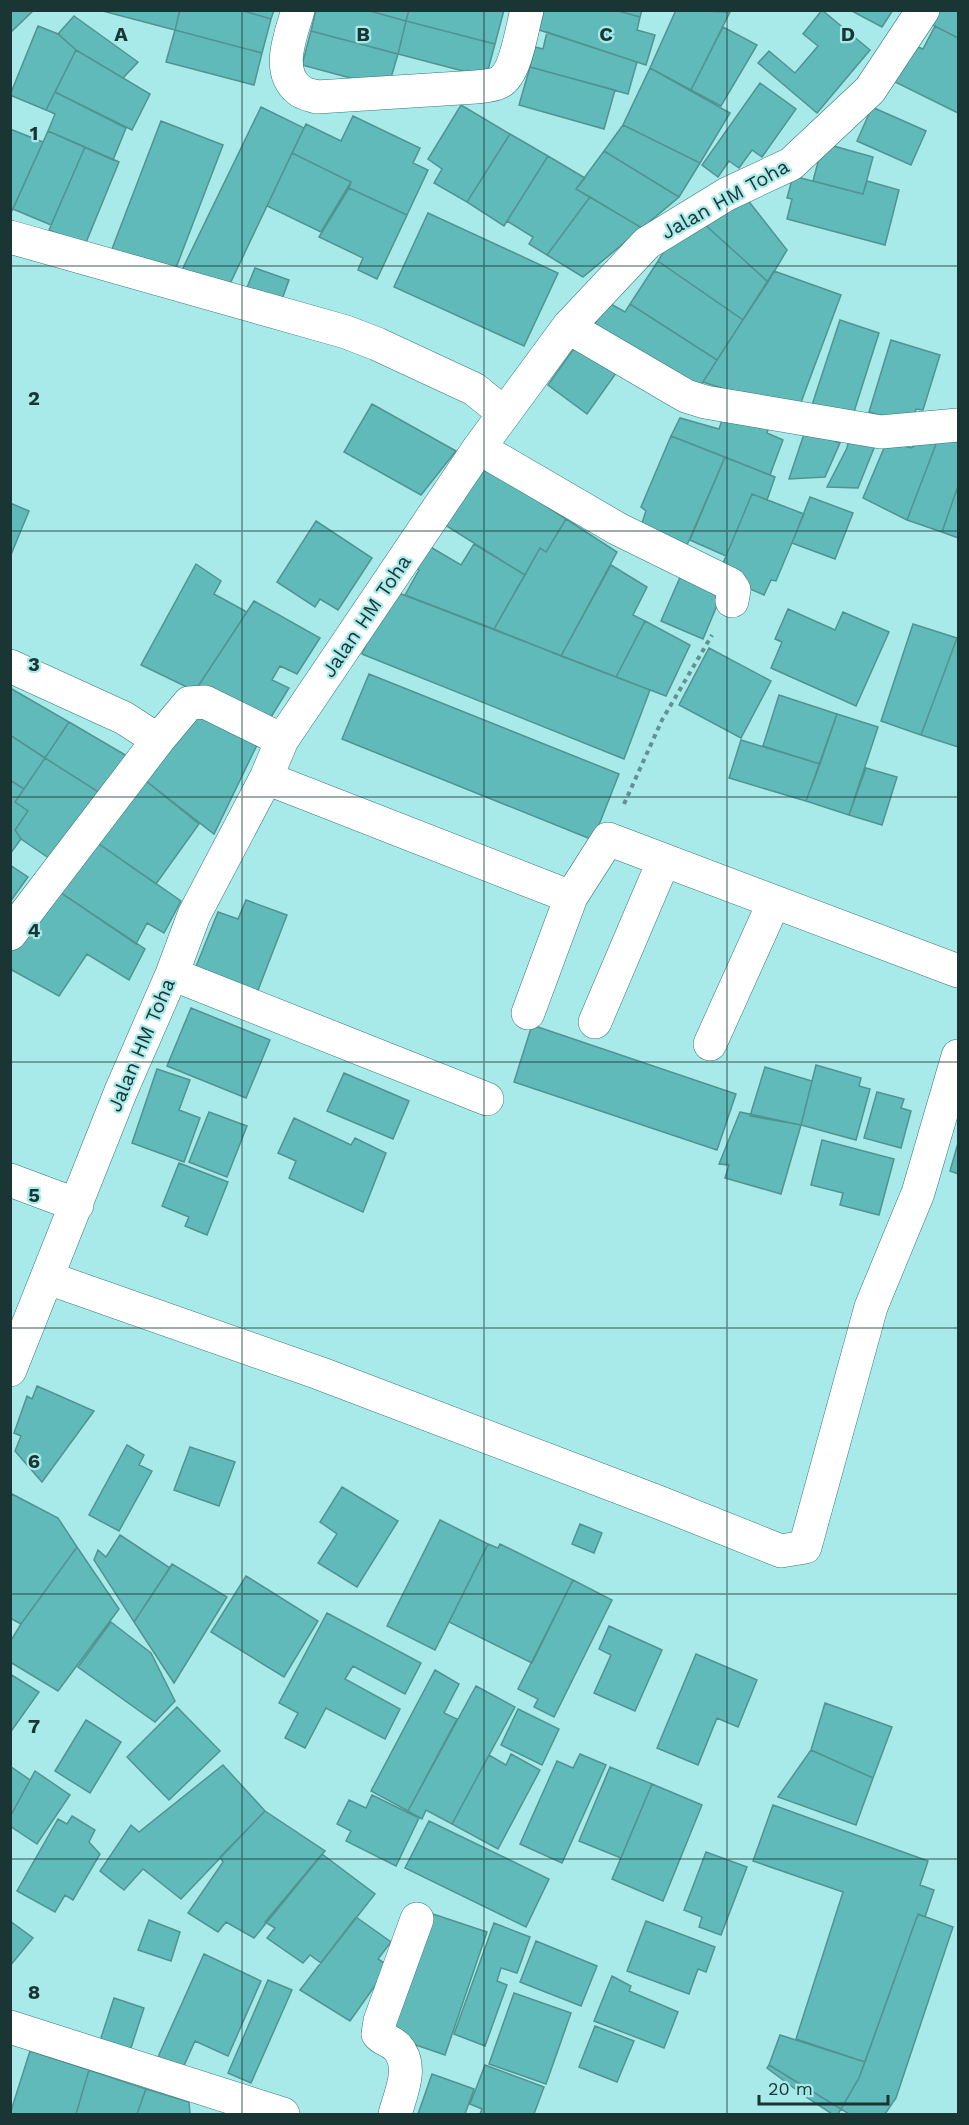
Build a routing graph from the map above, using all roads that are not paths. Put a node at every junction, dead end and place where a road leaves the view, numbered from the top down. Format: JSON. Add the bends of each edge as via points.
{"nodes":[{"id":1,"x":298,"y":10,"type":"edge"},
{"id":2,"x":527,"y":10,"type":"edge"},
{"id":3,"x":923,"y":10,"type":"edge"},
{"id":4,"x":10,"y":237,"type":"edge"},
{"id":5,"x":568,"y":327,"type":"junction"},
{"id":6,"x":504,"y":413,"type":"junction"},
{"id":7,"x":958,"y":425,"type":"edge"},
{"id":8,"x":479,"y":448,"type":"junction"},
{"id":9,"x":732,"y":601,"type":"road end"},
{"id":10,"x":10,"y":666,"type":"edge"},
{"id":11,"x":158,"y":740,"type":"junction"},
{"id":12,"x":282,"y":740,"type":"junction"},
{"id":13,"x":266,"y":778,"type":"junction"},
{"id":14,"x":664,"y":860,"type":"junction"},
{"id":15,"x":571,"y":897,"type":"junction"},
{"id":16,"x":774,"y":902,"type":"junction"},
{"id":17,"x":10,"y":934,"type":"edge"},
{"id":18,"x":958,"y":971,"type":"edge"},
{"id":19,"x":172,"y":974,"type":"junction"},
{"id":20,"x":528,"y":1013,"type":"dead end"},
{"id":21,"x":595,"y":1022,"type":"dead end"},
{"id":22,"x":710,"y":1044,"type":"dead end"},
{"id":23,"x":958,"y":1056,"type":"edge"},
{"id":24,"x":488,"y":1099,"type":"dead end"},
{"id":25,"x":10,"y":1180,"type":"edge"},
{"id":26,"x":77,"y":1205,"type":"junction"},
{"id":27,"x":48,"y":1278,"type":"junction"},
{"id":28,"x":10,"y":1370,"type":"edge"},
{"id":29,"x":417,"y":1919,"type":"dead end"},
{"id":30,"x":10,"y":2027,"type":"edge"},
{"id":31,"x":283,"y":2115,"type":"edge"},
{"id":32,"x":395,"y":2115,"type":"edge"}],
"edges":[{"from":1,"to":2,"type":"street","via":[[285,57],[289,77],[300,91],[317,97],[499,83],[513,66]]},
{"from":3,"to":5,"type":"street","name":"Jalan HM Toha","via":[[870,90],[791,164],[727,194],[647,243]]},
{"from":4,"to":6,"type":"street","via":[[346,332],[474,389]]},
{"from":5,"to":6,"type":"street","name":"Jalan HM Toha"},
{"from":5,"to":7,"type":"street","via":[[686,396],[705,402],[881,432]]},
{"from":6,"to":8,"type":"street","name":"Jalan HM Toha"},
{"from":8,"to":9,"type":"street","via":[[618,530],[730,584],[734,590]]},
{"from":8,"to":12,"type":"street","name":"Jalan HM Toha"},
{"from":10,"to":11,"type":"street","via":[[116,714]]},
{"from":11,"to":12,"type":"street","via":[[189,703],[205,702]]},
{"from":11,"to":17,"type":"street"},
{"from":12,"to":13,"type":"street","name":"Jalan HM Toha"},
{"from":13,"to":15,"type":"street"},
{"from":13,"to":19,"type":"street","name":"Jalan HM Toha","via":[[194,915]]},
{"from":14,"to":15,"type":"street","via":[[608,839]]},
{"from":14,"to":16,"type":"street"},
{"from":14,"to":21,"type":"street"},
{"from":15,"to":20,"type":"street"},
{"from":16,"to":18,"type":"street"},
{"from":16,"to":22,"type":"street"},
{"from":19,"to":24,"type":"street"},
{"from":19,"to":26,"type":"street","name":"Jalan HM Toha"},
{"from":23,"to":27,"type":"street","via":[[918,1193],[871,1307],[805,1547],[781,1551],[330,1377]]},
{"from":25,"to":26,"type":"street"},
{"from":26,"to":27,"type":"street","name":"Jalan HM Toha"},
{"from":27,"to":28,"type":"street","name":"Jalan HM Toha"},
{"from":29,"to":32,"type":"street","via":[[378,2034],[397,2047],[406,2066]]},
{"from":30,"to":31,"type":"street"}]}
